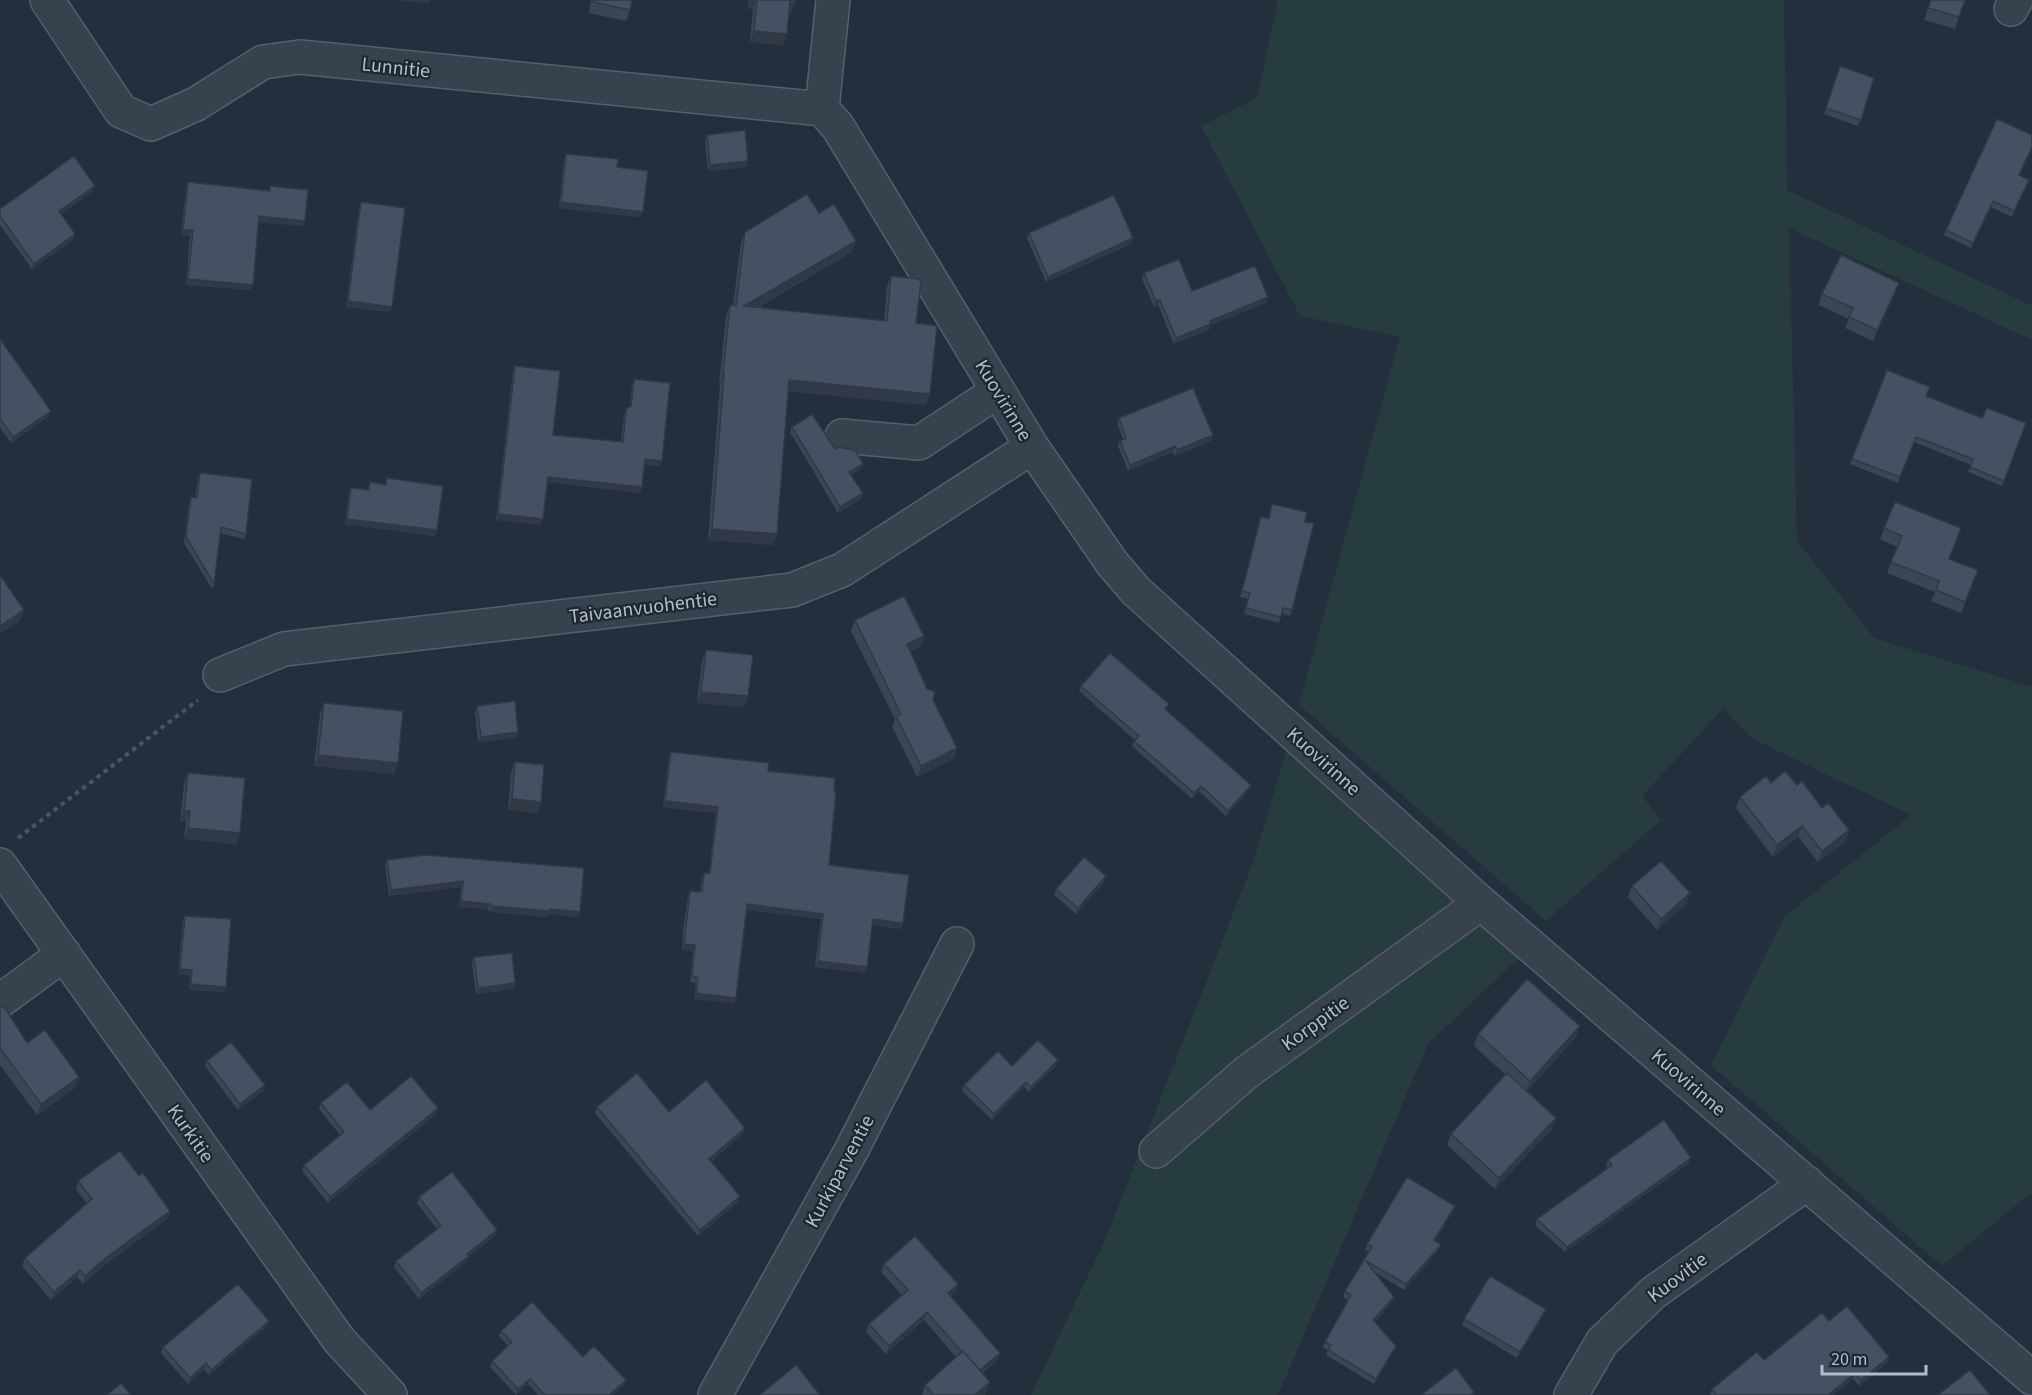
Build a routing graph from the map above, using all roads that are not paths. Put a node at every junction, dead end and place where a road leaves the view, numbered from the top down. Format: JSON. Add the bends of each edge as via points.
{"nodes":[{"id":1,"x":47,"y":0,"type":"edge"},
{"id":2,"x":833,"y":0,"type":"edge"},
{"id":3,"x":822,"y":109,"type":"junction"},
{"id":4,"x":998,"y":391,"type":"junction"},
{"id":5,"x":842,"y":436,"type":"dead end"},
{"id":6,"x":1032,"y":447,"type":"junction"},
{"id":7,"x":220,"y":675,"type":"road end"},
{"id":8,"x":5,"y":855,"type":"edge"},
{"id":9,"x":1481,"y":903,"type":"junction"},
{"id":10,"x":957,"y":944,"type":"dead end"},
{"id":11,"x":64,"y":954,"type":"junction"},
{"id":12,"x":0,"y":1001,"type":"edge"},
{"id":13,"x":1156,"y":1151,"type":"dead end"},
{"id":14,"x":1807,"y":1183,"type":"junction"},
{"id":15,"x":2032,"y":1378,"type":"edge"},
{"id":16,"x":390,"y":1395,"type":"edge"},
{"id":17,"x":715,"y":1395,"type":"edge"},
{"id":18,"x":1571,"y":1395,"type":"edge"}],
"edges":[{"from":1,"to":3,"type":"street","name":"Lunnitie","via":[[121,111],[151,124],[196,104],[264,62],[300,57]]},
{"from":2,"to":3,"type":"street"},
{"from":3,"to":4,"type":"street","name":"Kuovirinne","via":[[838,127]]},
{"from":4,"to":5,"type":"street","via":[[919,443]]},
{"from":4,"to":6,"type":"street","name":"Kuovirinne"},
{"from":6,"to":7,"type":"street","name":"Taivaanvuohentie","via":[[842,570],[792,590],[284,649]]},
{"from":6,"to":9,"type":"street","name":"Kuovirinne","via":[[1112,563],[1136,591]]},
{"from":8,"to":11,"type":"street","name":"Kurkitie"},
{"from":9,"to":13,"type":"street","name":"Korppitie","via":[[1247,1071]]},
{"from":9,"to":14,"type":"street","name":"Kuovirinne"},
{"from":10,"to":17,"type":"street","name":"Kurkiparventie","via":[[851,1151]]},
{"from":11,"to":12,"type":"street"},
{"from":11,"to":16,"type":"street","name":"Kurkitie","via":[[339,1340]]},
{"from":14,"to":15,"type":"street","name":"Kuovirinne"},
{"from":14,"to":18,"type":"street","name":"Kuovitie","via":[[1653,1293],[1602,1342]]}]}
